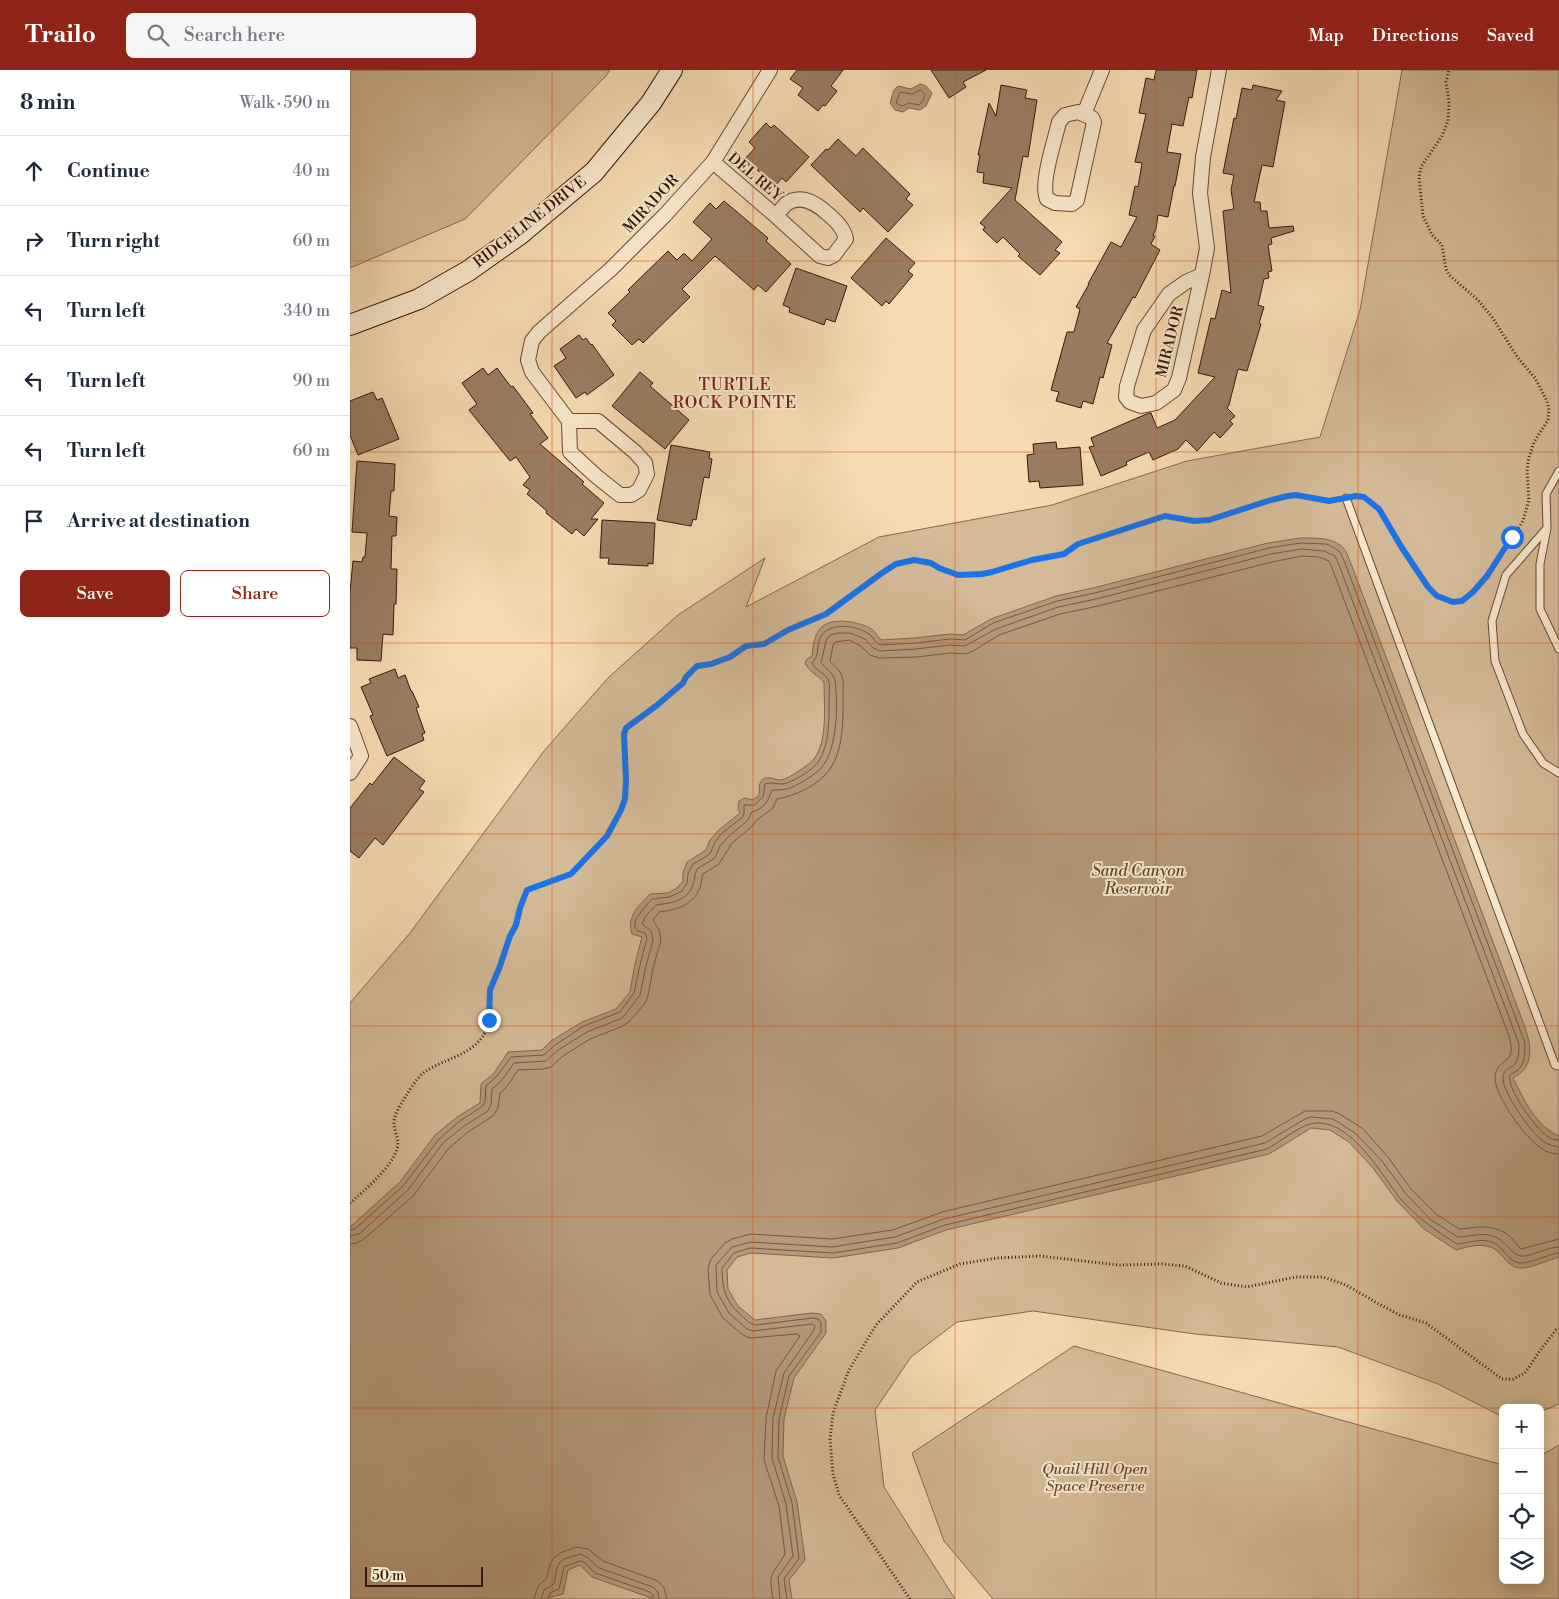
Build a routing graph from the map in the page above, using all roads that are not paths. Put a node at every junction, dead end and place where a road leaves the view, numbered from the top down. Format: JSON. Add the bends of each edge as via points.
{"nodes":[{"id":1,"x":672,"y":70,"type":"edge"},
{"id":2,"x":770,"y":70,"type":"edge"},
{"id":3,"x":1102,"y":70,"type":"edge"},
{"id":4,"x":1219,"y":70,"type":"edge"},
{"id":5,"x":1084,"y":114,"type":"junction"},
{"id":6,"x":713,"y":162,"type":"junction"},
{"id":7,"x":776,"y":216,"type":"junction"},
{"id":8,"x":1202,"y":275,"type":"junction"},
{"id":9,"x":350,"y":325,"type":"edge"},
{"id":10,"x":569,"y":421,"type":"junction"},
{"id":11,"x":1559,"y":471,"type":"edge"},
{"id":12,"x":1346,"y":498,"type":"road end"},
{"id":13,"x":1547,"y":528,"type":"junction"},
{"id":14,"x":1559,"y":649,"type":"edge"},
{"id":15,"x":350,"y":726,"type":"edge"},
{"id":16,"x":350,"y":772,"type":"edge"},
{"id":17,"x":1559,"y":773,"type":"edge"},
{"id":18,"x":1559,"y":1066,"type":"edge"}],
"edges":[{"from":1,"to":9,"type":"street","name":"RIDGELINE DRIVE","via":[[651,103],[594,172],[519,235],[468,271],[419,298]]},
{"from":2,"to":6,"type":"street","name":"MIRADOR"},
{"from":3,"to":5,"type":"street"},
{"from":4,"to":8,"type":"street","name":"MIRADOR","via":[[1203,157],[1200,193],[1207,248]]},
{"from":5,"to":5,"type":"street","via":[[1067,114],[1059,122],[1045,186],[1046,199],[1055,203],[1072,204],[1077,200],[1094,122]]},
{"from":6,"to":7,"type":"street","name":"DEL REY"},
{"from":6,"to":10,"type":"street","name":"MIRADOR","via":[[611,269],[532,341],[528,360],[532,372]]},
{"from":7,"to":7,"type":"street","name":"DEL REY","via":[[820,256],[828,258],[834,255],[846,239],[842,226],[809,200],[787,204]]},
{"from":8,"to":8,"type":"street","name":"MIRADOR","via":[[1169,294],[1144,330],[1127,386],[1126,397],[1130,402],[1141,406],[1156,403],[1174,390]]},
{"from":10,"to":10,"type":"street","via":[[570,452],[579,461],[620,495],[631,495],[639,490],[647,474],[645,464],[635,452],[598,421]]},
{"from":11,"to":13,"type":"lane","via":[[1546,494]]},
{"from":12,"to":18,"type":"lane","via":[[1555,1064]]},
{"from":13,"to":14,"type":"lane","via":[[1540,564],[1540,609]]},
{"from":13,"to":17,"type":"lane","via":[[1506,574],[1492,621],[1495,661],[1523,734],[1543,762]]},
{"from":15,"to":16,"type":"street","via":[[361,756]]}]}
